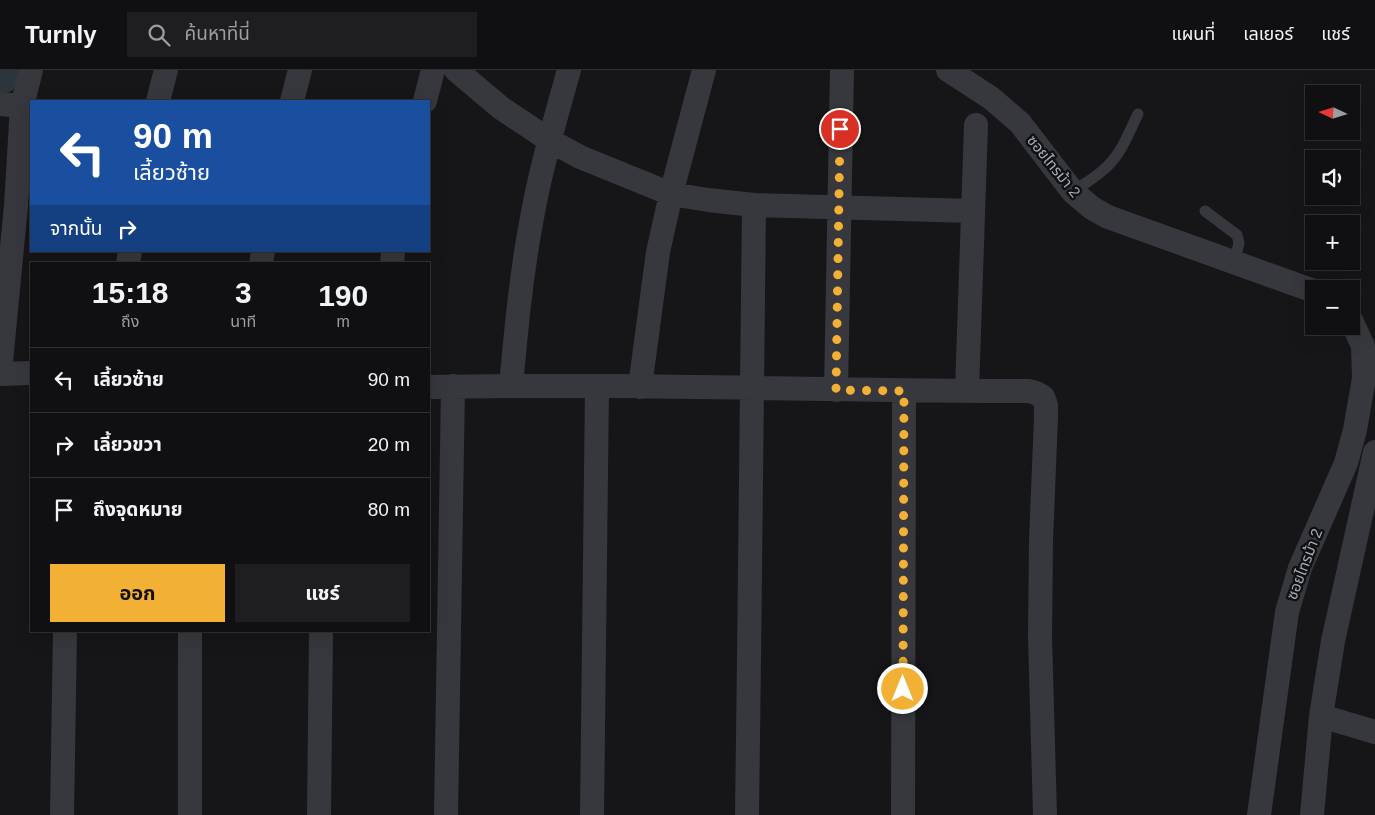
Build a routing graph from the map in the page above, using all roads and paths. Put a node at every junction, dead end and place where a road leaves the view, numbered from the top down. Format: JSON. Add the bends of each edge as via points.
{"nodes":[{"id":1,"x":30,"y":70,"type":"edge"},
{"id":2,"x":166,"y":70,"type":"edge"},
{"id":3,"x":300,"y":70,"type":"edge"},
{"id":4,"x":432,"y":70,"type":"edge"},
{"id":5,"x":456,"y":70,"type":"edge"},
{"id":6,"x":569,"y":70,"type":"edge"},
{"id":7,"x":704,"y":70,"type":"edge"},
{"id":8,"x":842,"y":70,"type":"edge"},
{"id":9,"x":948,"y":70,"type":"edge"},
{"id":10,"x":158,"y":100,"type":"edge"},
{"id":11,"x":292,"y":100,"type":"edge"},
{"id":12,"x":425,"y":100,"type":"edge"},
{"id":13,"x":11,"y":105,"type":"edge"},
{"id":14,"x":1138,"y":114,"type":"dead end"},
{"id":15,"x":976,"y":125,"type":"dead end"},
{"id":16,"x":549,"y":140,"type":"junction"},
{"id":17,"x":1073,"y":192,"type":"junction"},
{"id":18,"x":671,"y":194,"type":"junction"},
{"id":19,"x":754,"y":205,"type":"junction"},
{"id":20,"x":839,"y":207,"type":"junction"},
{"id":21,"x":974,"y":211,"type":"junction"},
{"id":22,"x":1205,"y":211,"type":"dead end"},
{"id":23,"x":1234,"y":262,"type":"junction"},
{"id":24,"x":1305,"y":288,"type":"edge"},
{"id":25,"x":1358,"y":335,"type":"edge"},
{"id":26,"x":0,"y":373,"type":"edge"},
{"id":27,"x":30,"y":373,"type":"edge"},
{"id":28,"x":453,"y":386,"type":"junction"},
{"id":29,"x":511,"y":386,"type":"junction"},
{"id":30,"x":430,"y":387,"type":"edge"},
{"id":31,"x":596,"y":387,"type":"junction"},
{"id":32,"x":640,"y":387,"type":"junction"},
{"id":33,"x":751,"y":388,"type":"junction"},
{"id":34,"x":836,"y":390,"type":"junction"},
{"id":35,"x":904,"y":391,"type":"junction"},
{"id":36,"x":967,"y":391,"type":"junction"},
{"id":37,"x":1375,"y":452,"type":"edge"},
{"id":38,"x":66,"y":632,"type":"edge"},
{"id":39,"x":190,"y":632,"type":"edge"},
{"id":40,"x":321,"y":632,"type":"edge"},
{"id":41,"x":1321,"y":716,"type":"junction"},
{"id":42,"x":1375,"y":732,"type":"edge"},
{"id":43,"x":62,"y":815,"type":"edge"},
{"id":44,"x":190,"y":815,"type":"edge"},
{"id":45,"x":319,"y":815,"type":"edge"},
{"id":46,"x":446,"y":815,"type":"edge"},
{"id":47,"x":592,"y":815,"type":"edge"},
{"id":48,"x":747,"y":815,"type":"edge"},
{"id":49,"x":903,"y":815,"type":"edge"},
{"id":50,"x":1045,"y":815,"type":"edge"},
{"id":51,"x":1259,"y":815,"type":"edge"},
{"id":52,"x":1312,"y":815,"type":"edge"}],
"edges":[{"from":1,"to":13,"type":"street"},
{"from":2,"to":10,"type":"street"},
{"from":3,"to":11,"type":"street"},
{"from":4,"to":12,"type":"street"},
{"from":5,"to":16,"type":"street","via":[[501,108]]},
{"from":6,"to":16,"type":"street"},
{"from":7,"to":18,"type":"street"},
{"from":8,"to":20,"type":"street"},
{"from":9,"to":17,"type":"street","name":"ซอยไทรม้า 2","via":[[991,98],[1020,123]]},
{"from":13,"to":26,"type":"street","via":[[16,206]]},
{"from":14,"to":17,"type":"lane","via":[[1122,149],[1112,161]]},
{"from":15,"to":21,"type":"street"},
{"from":16,"to":18,"type":"street","via":[[580,157]]},
{"from":16,"to":29,"type":"street","via":[[521,281]]},
{"from":17,"to":23,"type":"street","name":"ซอยไทรม้า 2","via":[[1108,217]]},
{"from":18,"to":19,"type":"street"},
{"from":18,"to":32,"type":"street","via":[[658,252]]},
{"from":19,"to":20,"type":"street"},
{"from":19,"to":33,"type":"street"},
{"from":20,"to":21,"type":"street"},
{"from":20,"to":34,"type":"street"},
{"from":21,"to":36,"type":"street"},
{"from":22,"to":23,"type":"lane","via":[[1237,235],[1239,243]]},
{"from":23,"to":24,"type":"street","name":"ซอยไทรม้า 2"},
{"from":25,"to":51,"type":"street","name":"ซอยไทรม้า 2","via":[[1363,346],[1364,378],[1355,430],[1346,463],[1300,568],[1287,612]]},
{"from":26,"to":27,"type":"street"},
{"from":28,"to":29,"type":"street"},
{"from":28,"to":30,"type":"street"},
{"from":28,"to":46,"type":"street"},
{"from":29,"to":31,"type":"street"},
{"from":31,"to":32,"type":"street"},
{"from":31,"to":47,"type":"street"},
{"from":32,"to":33,"type":"street"},
{"from":33,"to":34,"type":"street"},
{"from":33,"to":48,"type":"street"},
{"from":34,"to":35,"type":"street"},
{"from":35,"to":36,"type":"street"},
{"from":35,"to":49,"type":"street"},
{"from":36,"to":50,"type":"street","via":[[1029,391],[1043,396],[1046,405],[1040,627]]},
{"from":37,"to":41,"type":"street","via":[[1333,641]]},
{"from":38,"to":43,"type":"street"},
{"from":39,"to":44,"type":"street"},
{"from":40,"to":45,"type":"street"},
{"from":41,"to":42,"type":"street"},
{"from":41,"to":52,"type":"street"}]}
